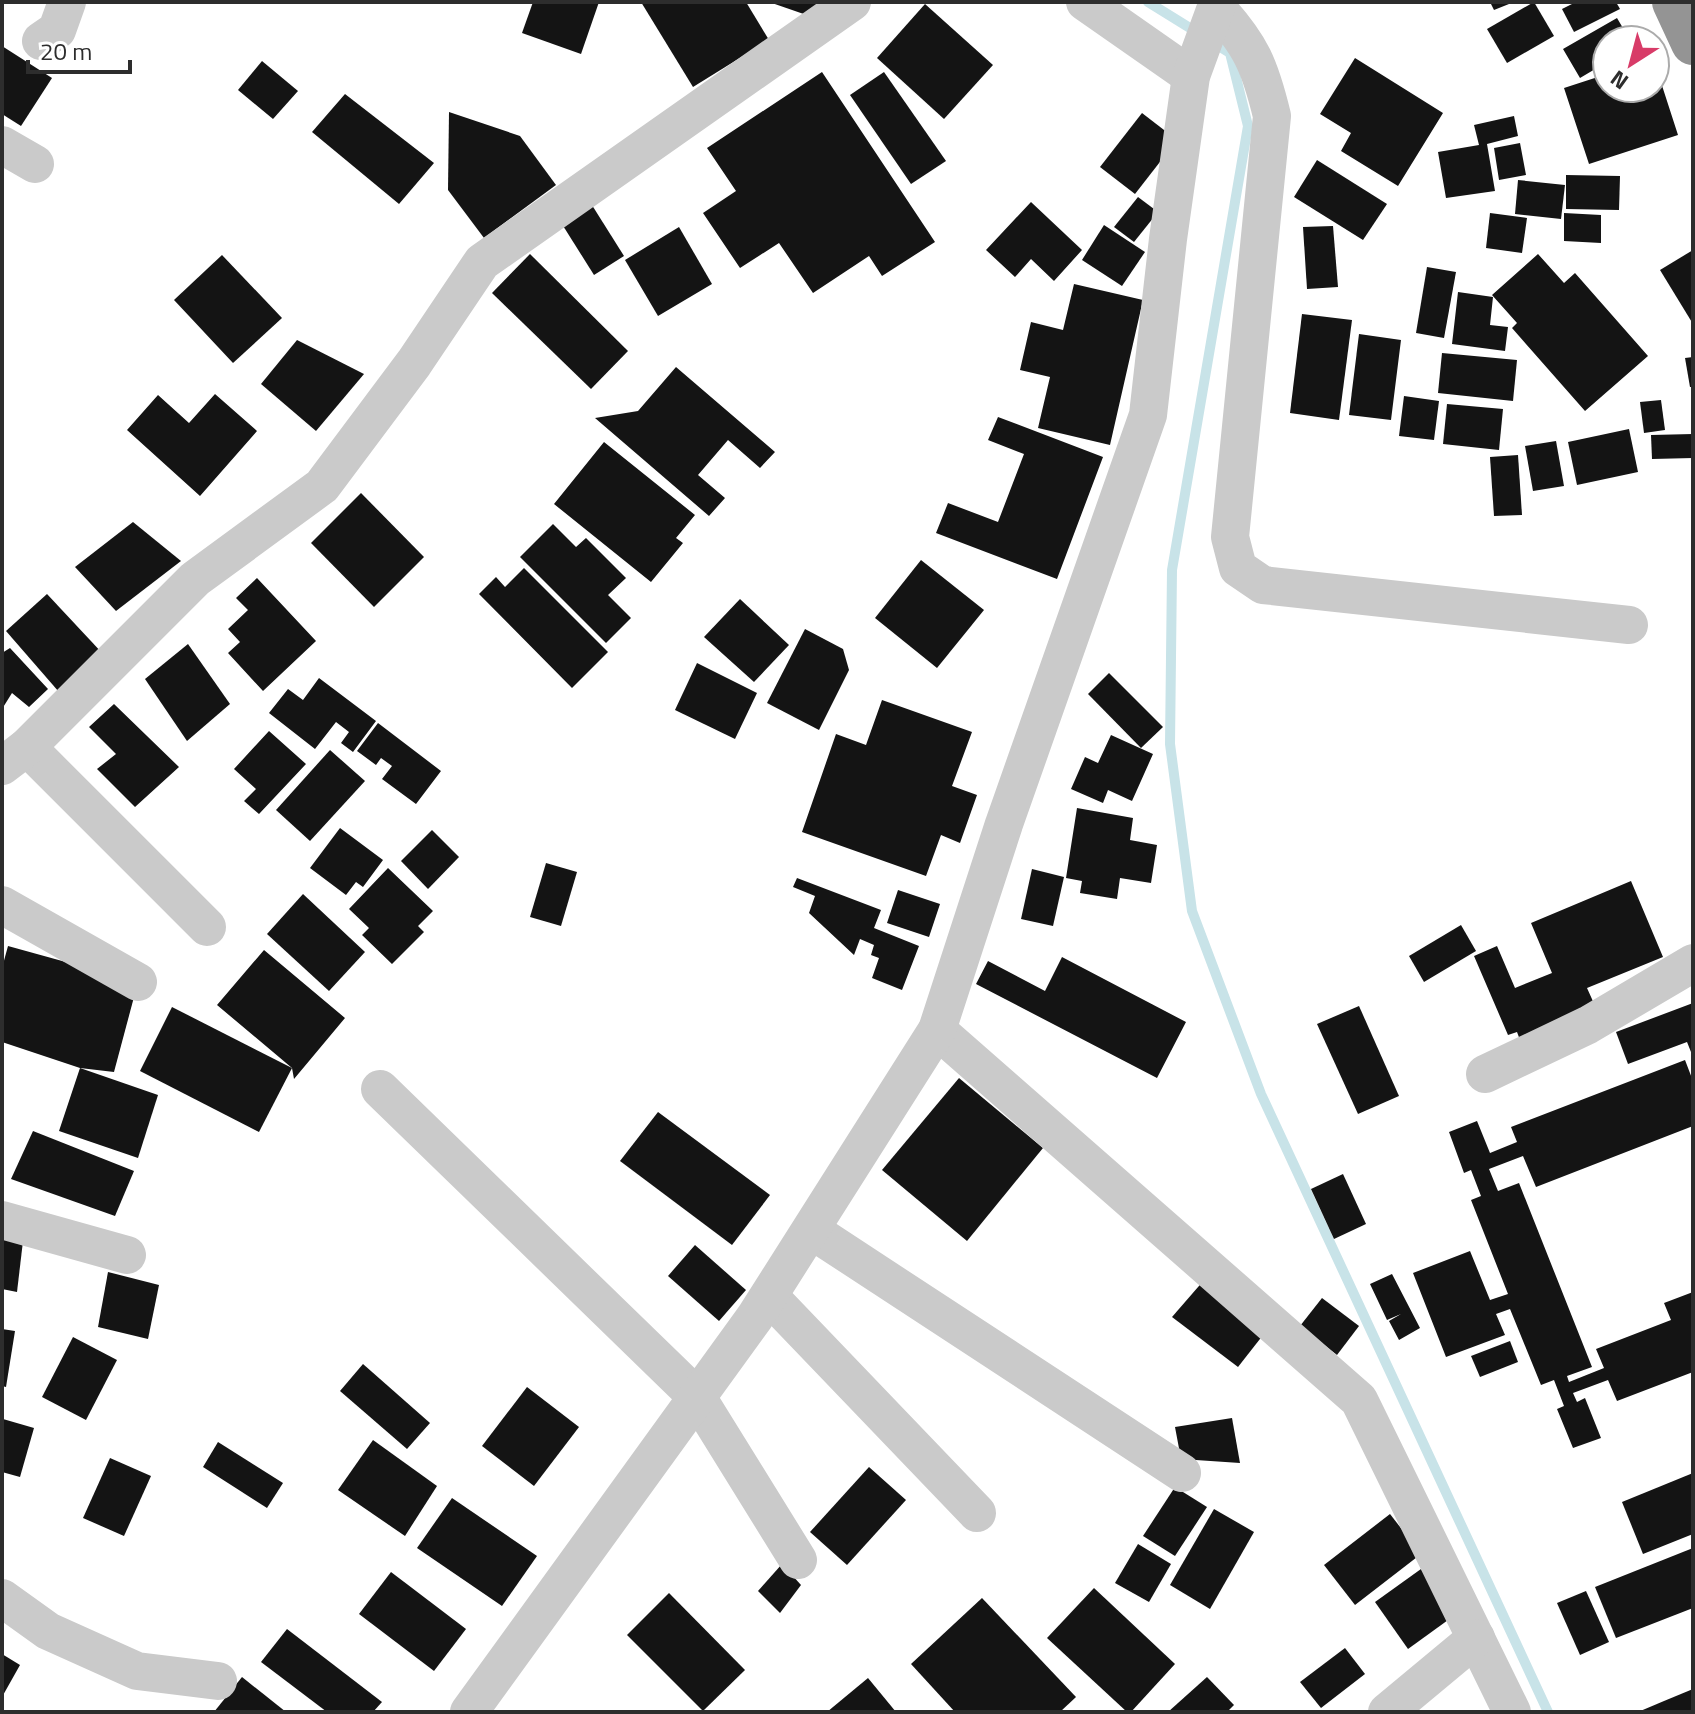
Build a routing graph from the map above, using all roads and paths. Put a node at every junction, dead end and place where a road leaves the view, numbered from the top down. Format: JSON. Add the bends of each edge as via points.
{"nodes":[{"id":1,"x":67,"y":2,"type":"edge"},
{"id":2,"x":852,"y":2,"type":"edge"},
{"id":3,"x":1085,"y":2,"type":"edge"},
{"id":4,"x":1674,"y":2,"type":"edge"},
{"id":5,"x":1216,"y":8,"type":"edge"},
{"id":6,"x":41,"y":41,"type":"dead end"},
{"id":7,"x":1693,"y":43,"type":"edge"},
{"id":8,"x":1195,"y":65,"type":"junction"},
{"id":9,"x":2,"y":145,"type":"edge"},
{"id":10,"x":35,"y":164,"type":"dead end"},
{"id":11,"x":1629,"y":625,"type":"dead end"},
{"id":12,"x":14,"y":757,"type":"edge"},
{"id":13,"x":2,"y":905,"type":"edge"},
{"id":14,"x":207,"y":927,"type":"dead end"},
{"id":15,"x":1693,"y":963,"type":"edge"},
{"id":16,"x":138,"y":982,"type":"dead end"},
{"id":17,"x":937,"y":1030,"type":"junction"},
{"id":18,"x":1485,"y":1074,"type":"dead end"},
{"id":19,"x":380,"y":1089,"type":"dead end"},
{"id":20,"x":2,"y":1220,"type":"edge"},
{"id":21,"x":811,"y":1230,"type":"junction"},
{"id":22,"x":127,"y":1255,"type":"dead end"},
{"id":23,"x":769,"y":1296,"type":"junction"},
{"id":24,"x":697,"y":1397,"type":"junction"},
{"id":25,"x":1182,"y":1473,"type":"dead end"},
{"id":26,"x":977,"y":1513,"type":"dead end"},
{"id":27,"x":798,"y":1560,"type":"dead end"},
{"id":28,"x":2,"y":1598,"type":"edge"},
{"id":29,"x":1476,"y":1638,"type":"junction"},
{"id":30,"x":218,"y":1681,"type":"dead end"},
{"id":31,"x":469,"y":1712,"type":"edge"},
{"id":32,"x":1387,"y":1712,"type":"edge"},
{"id":33,"x":1512,"y":1712,"type":"edge"}],
"edges":[{"from":1,"to":6,"type":"street","via":[[57,30]]},
{"from":2,"to":12,"type":"street","via":[[482,262],[322,486],[195,579]]},
{"from":3,"to":8,"type":"street"},
{"from":4,"to":7,"type":"highway"},
{"from":5,"to":8,"type":"street"},
{"from":5,"to":11,"type":"street","via":[[1238,31],[1261,71],[1272,116],[1230,537],[1238,568],[1263,585]]},
{"from":8,"to":17,"type":"street","via":[[1148,415]]},
{"from":9,"to":10,"type":"street"},
{"from":12,"to":14,"type":"street"},
{"from":13,"to":16,"type":"street"},
{"from":15,"to":18,"type":"street","via":[[1588,1025]]},
{"from":17,"to":21,"type":"street"},
{"from":17,"to":29,"type":"street","via":[[1359,1400]]},
{"from":19,"to":24,"type":"street"},
{"from":20,"to":22,"type":"street"},
{"from":21,"to":23,"type":"street"},
{"from":21,"to":25,"type":"street"},
{"from":23,"to":24,"type":"street"},
{"from":23,"to":26,"type":"street"},
{"from":24,"to":27,"type":"street"},
{"from":24,"to":31,"type":"street"},
{"from":28,"to":30,"type":"street","via":[[48,1631],[137,1671]]},
{"from":29,"to":32,"type":"street"},
{"from":29,"to":33,"type":"street"}]}
